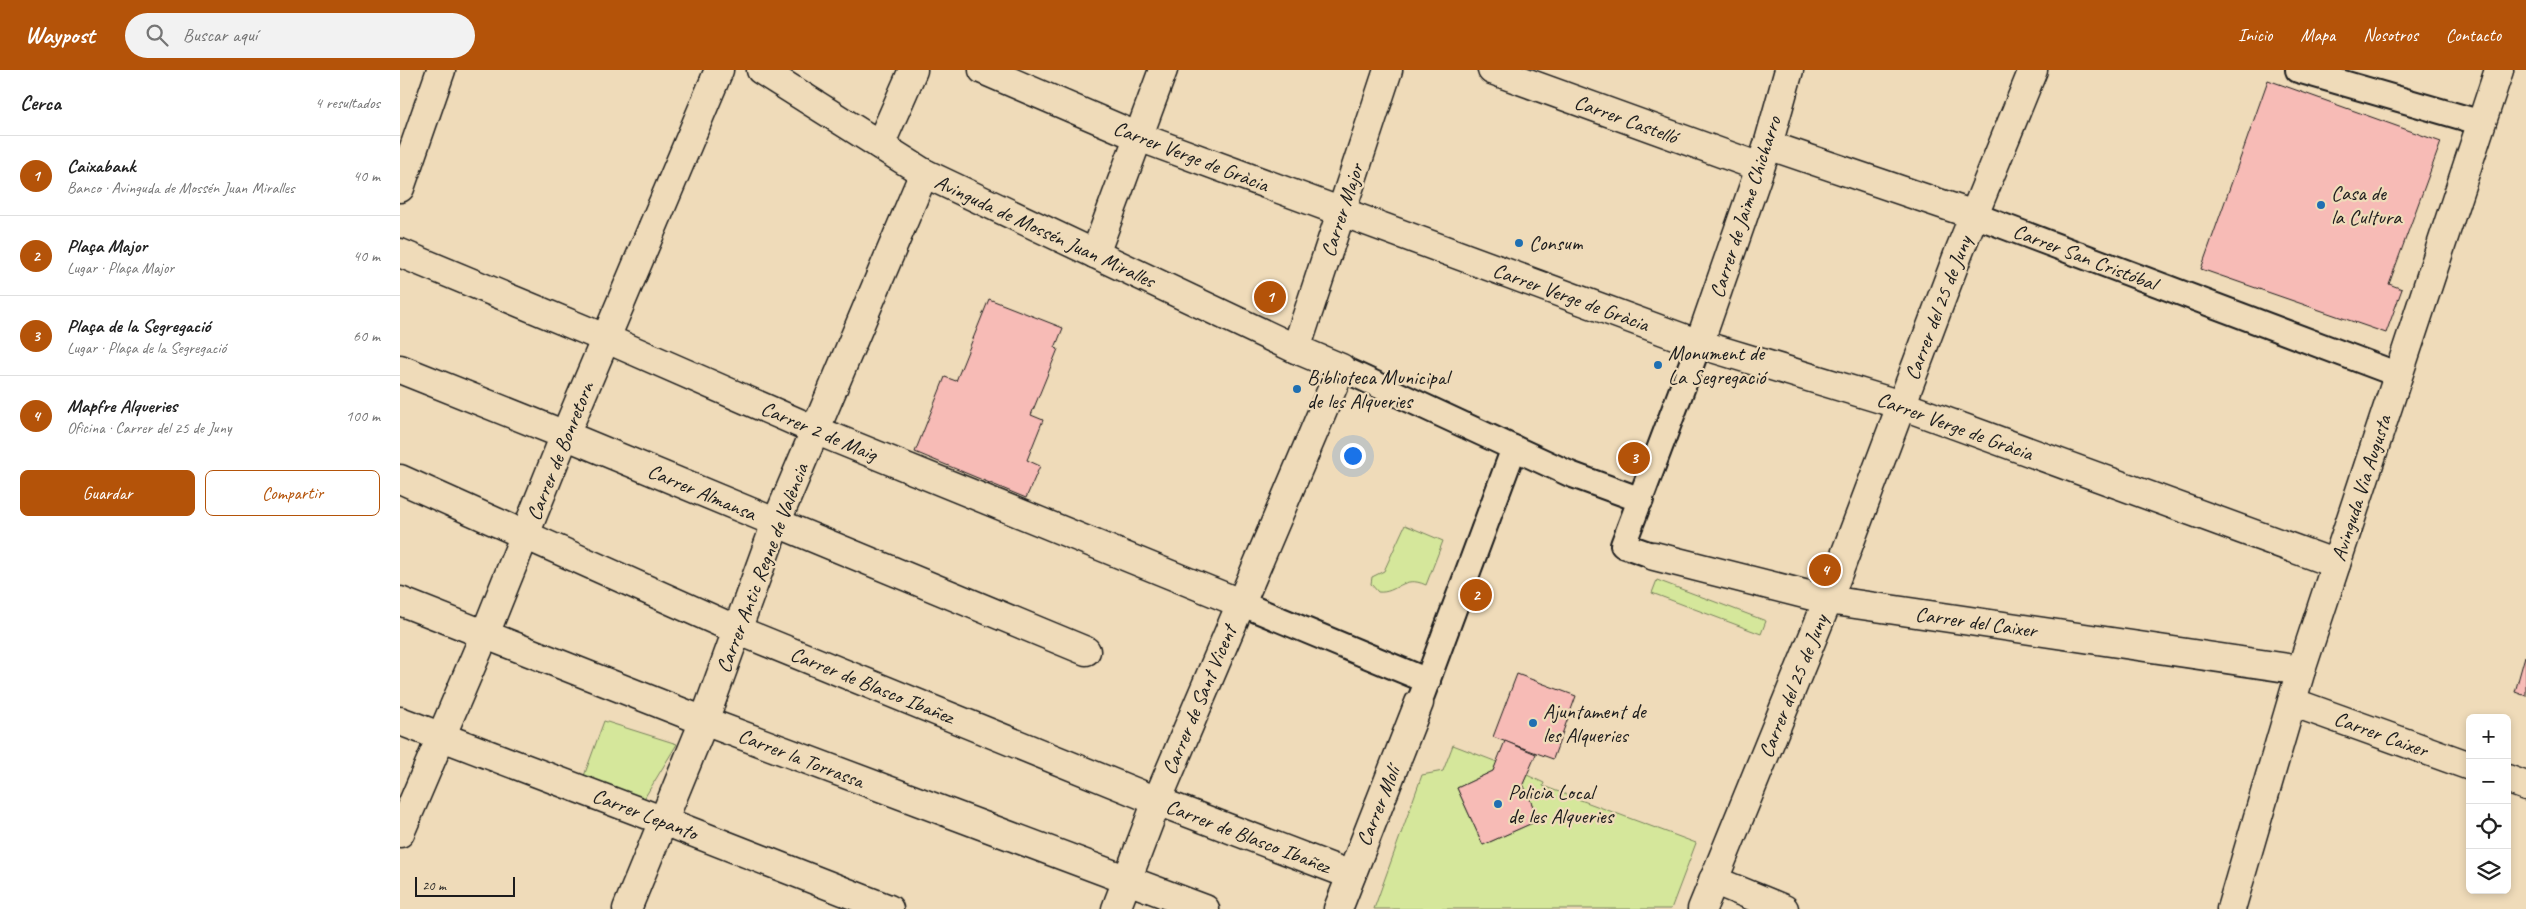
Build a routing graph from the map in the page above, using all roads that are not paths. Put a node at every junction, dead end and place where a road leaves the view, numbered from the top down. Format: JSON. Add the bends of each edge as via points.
{"nodes":[{"id":1,"x":441,"y":70,"type":"edge"},
{"id":2,"x":720,"y":70,"type":"edge"},
{"id":3,"x":762,"y":70,"type":"edge"},
{"id":4,"x":912,"y":70,"type":"edge"},
{"id":5,"x":983,"y":70,"type":"edge"},
{"id":6,"x":1163,"y":70,"type":"edge"},
{"id":7,"x":1388,"y":70,"type":"edge"},
{"id":8,"x":1492,"y":70,"type":"edge"},
{"id":9,"x":1789,"y":70,"type":"edge"},
{"id":10,"x":2033,"y":70,"type":"edge"},
{"id":11,"x":2298,"y":70,"type":"edge"},
{"id":12,"x":2499,"y":70,"type":"edge"},
{"id":13,"x":2482,"y":123,"type":"junction"},
{"id":14,"x":1138,"y":137,"type":"junction"},
{"id":15,"x":880,"y":146,"type":"junction"},
{"id":16,"x":1764,"y":156,"type":"junction"},
{"id":17,"x":924,"y":173,"type":"junction"},
{"id":18,"x":400,"y":188,"type":"edge"},
{"id":19,"x":1342,"y":212,"type":"junction"},
{"id":20,"x":1974,"y":215,"type":"junction"},
{"id":21,"x":400,"y":253,"type":"edge"},
{"id":22,"x":1094,"y":254,"type":"junction"},
{"id":23,"x":607,"y":339,"type":"junction"},
{"id":24,"x":1700,"y":344,"type":"junction"},
{"id":25,"x":1296,"y":349,"type":"junction"},
{"id":26,"x":1341,"y":368,"type":"junction"},
{"id":27,"x":400,"y":369,"type":"edge"},
{"id":28,"x":2399,"y":374,"type":"junction"},
{"id":29,"x":1901,"y":405,"type":"junction"},
{"id":30,"x":815,"y":430,"type":"junction"},
{"id":31,"x":565,"y":434,"type":"junction"},
{"id":32,"x":1514,"y":448,"type":"junction"},
{"id":33,"x":400,"y":479,"type":"edge"},
{"id":34,"x":1641,"y":500,"type":"junction"},
{"id":35,"x":776,"y":523,"type":"junction"},
{"id":36,"x":526,"y":534,"type":"junction"},
{"id":37,"x":1654,"y":556,"type":"joint"},
{"id":38,"x":2336,"y":564,"type":"junction"},
{"id":39,"x":1828,"y":600,"type":"junction"},
{"id":40,"x":400,"y":601,"type":"edge"},
{"id":41,"x":1240,"y":603,"type":"junction"},
{"id":42,"x":737,"y":630,"type":"junction"},
{"id":43,"x":485,"y":634,"type":"junction"},
{"id":44,"x":1086,"y":651,"type":"dead end"},
{"id":45,"x":2301,"y":670,"type":"junction"},
{"id":46,"x":1424,"y":692,"type":"junction"},
{"id":47,"x":2292,"y":702,"type":"junction"},
{"id":48,"x":400,"y":721,"type":"edge"},
{"id":49,"x":704,"y":722,"type":"junction"},
{"id":50,"x":442,"y":737,"type":"junction"},
{"id":51,"x":2466,"y":765,"type":"edge"},
{"id":52,"x":2511,"y":780,"type":"edge"},
{"id":53,"x":2526,"y":786,"type":"edge"},
{"id":54,"x":1157,"y":801,"type":"junction"},
{"id":55,"x":664,"y":821,"type":"junction"},
{"id":56,"x":400,"y":833,"type":"edge"},
{"id":57,"x":1350,"y":875,"type":"junction"},
{"id":58,"x":1127,"y":880,"type":"junction"},
{"id":59,"x":1713,"y":880,"type":"junction"},
{"id":60,"x":627,"y":909,"type":"edge"},
{"id":61,"x":889,"y":909,"type":"edge"},
{"id":62,"x":1116,"y":909,"type":"edge"},
{"id":63,"x":1205,"y":909,"type":"edge"},
{"id":64,"x":1338,"y":909,"type":"edge"},
{"id":65,"x":1702,"y":909,"type":"edge"},
{"id":66,"x":1784,"y":909,"type":"edge"},
{"id":67,"x":2231,"y":909,"type":"edge"}],
"edges":[{"from":1,"to":18,"type":"street"},
{"from":2,"to":23,"type":"street","name":"Carrer de Bonretorn"},
{"from":3,"to":15,"type":"street","name":"Avinguda de Mossén Juan Miralles"},
{"from":4,"to":15,"type":"street"},
{"from":5,"to":14,"type":"street","name":"Carrer Verge de Gràcia"},
{"from":6,"to":14,"type":"street"},
{"from":7,"to":19,"type":"street","name":"Carrer Major"},
{"from":8,"to":16,"type":"street","name":"Carrer Castelló"},
{"from":9,"to":16,"type":"street","name":"Carrer de Jaime Chicharro"},
{"from":10,"to":20,"type":"street","name":"Carrer del 25 de Juny"},
{"from":11,"to":13,"type":"street"},
{"from":12,"to":13,"type":"street","name":"Avinguda Via Augusta"},
{"from":13,"to":28,"type":"street","name":"Avinguda Via Augusta"},
{"from":14,"to":19,"type":"street","name":"Carrer Verge de Gràcia"},
{"from":14,"to":22,"type":"street"},
{"from":15,"to":17,"type":"street","name":"Avinguda de Mossén Juan Miralles"},
{"from":16,"to":20,"type":"street","name":"Carrer San Cristóbal"},
{"from":16,"to":24,"type":"street","name":"Carrer de Jaime Chicharro"},
{"from":17,"to":22,"type":"street","name":"Avinguda de Mossén Juan Miralles"},
{"from":17,"to":30,"type":"street","name":"Carrer Antic Regne de València"},
{"from":19,"to":24,"type":"street","name":"Carrer Verge de Gràcia"},
{"from":19,"to":25,"type":"street","name":"Carrer Major"},
{"from":20,"to":28,"type":"street","name":"Carrer San Cristóbal"},
{"from":20,"to":29,"type":"street","name":"Carrer del 25 de Juny"},
{"from":21,"to":23,"type":"street","name":"Carrer 2 de Maig"},
{"from":22,"to":25,"type":"street","name":"Avinguda de Mossén Juan Miralles"},
{"from":23,"to":30,"type":"street","name":"Carrer 2 de Maig"},
{"from":23,"to":31,"type":"street","name":"Carrer de Bonretorn"},
{"from":24,"to":29,"type":"street","name":"Carrer Verge de Gràcia"},
{"from":24,"to":34,"type":"street"},
{"from":25,"to":26,"type":"street","name":"Avinguda de Mossén Juan Miralles"},
{"from":26,"to":32,"type":"street"},
{"from":26,"to":41,"type":"street","name":"Carrer de Sant Vicent"},
{"from":27,"to":31,"type":"street","name":"Carrer Almansa"},
{"from":28,"to":38,"type":"street","name":"Avinguda Via Augusta"},
{"from":29,"to":38,"type":"street","name":"Carrer Verge de Gràcia"},
{"from":29,"to":39,"type":"street","name":"Carrer del 25 de Juny"},
{"from":30,"to":35,"type":"street","name":"Carrer Antic Regne de València"},
{"from":30,"to":41,"type":"street","name":"Carrer 2 de Maig"},
{"from":31,"to":35,"type":"street","name":"Carrer Almansa"},
{"from":31,"to":36,"type":"street","name":"Carrer de Bonretorn"},
{"from":32,"to":34,"type":"street","via":[[1570,474]]},
{"from":32,"to":46,"type":"street"},
{"from":33,"to":36,"type":"street","name":"Carrer de Blasco Ibañez"},
{"from":34,"to":37,"type":"street","via":[[1623,545]]},
{"from":35,"to":42,"type":"street","name":"Carrer Antic Regne de València"},
{"from":35,"to":44,"type":"street","name":"Carrer Almansa"},
{"from":36,"to":42,"type":"street","name":"Carrer de Blasco Ibañez"},
{"from":36,"to":43,"type":"street","name":"Carrer de Bonretorn"},
{"from":37,"to":39,"type":"street","name":"Carrer del Caixer"},
{"from":38,"to":45,"type":"street","name":"Avinguda Via Augusta"},
{"from":39,"to":45,"type":"street","name":"Carrer del Caixer"},
{"from":39,"to":59,"type":"street","name":"Carrer del 25 de Juny"},
{"from":40,"to":43,"type":"street","name":"Carrer la Torrassa"},
{"from":41,"to":46,"type":"street"},
{"from":41,"to":54,"type":"street","name":"Carrer de Sant Vicent"},
{"from":42,"to":49,"type":"street","name":"Carrer Antic Regne de València"},
{"from":42,"to":54,"type":"street","name":"Carrer de Blasco Ibañez"},
{"from":43,"to":49,"type":"street","name":"Carrer la Torrassa"},
{"from":43,"to":50,"type":"street","name":"Carrer de Bonretorn"},
{"from":45,"to":47,"type":"street","name":"Avinguda Via Augusta"},
{"from":46,"to":57,"type":"street","name":"Carrer Molí"},
{"from":47,"to":51,"type":"street","name":"Carrer Caixer"},
{"from":47,"to":67,"type":"street","name":"Avinguda Via Augusta"},
{"from":48,"to":50,"type":"street","name":"Carrer Lepanto"},
{"from":49,"to":55,"type":"street","name":"Carrer Antic Regne de València"},
{"from":49,"to":58,"type":"street","name":"Carrer la Torrassa"},
{"from":50,"to":55,"type":"street","name":"Carrer Lepanto"},
{"from":50,"to":56,"type":"street","name":"Carrer de Bonretorn"},
{"from":52,"to":53,"type":"street"},
{"from":54,"to":57,"type":"street","name":"Carrer de Blasco Ibañez"},
{"from":54,"to":58,"type":"street","name":"Carrer de Sant Vicent"},
{"from":55,"to":60,"type":"street","name":"Carrer Antic Regne de València"},
{"from":55,"to":61,"type":"street","name":"Carrer Lepanto"},
{"from":57,"to":64,"type":"street","name":"Carrer Molí"},
{"from":58,"to":62,"type":"street","name":"Carrer de Sant Vicent"},
{"from":58,"to":63,"type":"street","name":"Carrer la Torrassa"},
{"from":59,"to":65,"type":"street","name":"Carrer del 25 de Juny"},
{"from":59,"to":66,"type":"street"}]}
